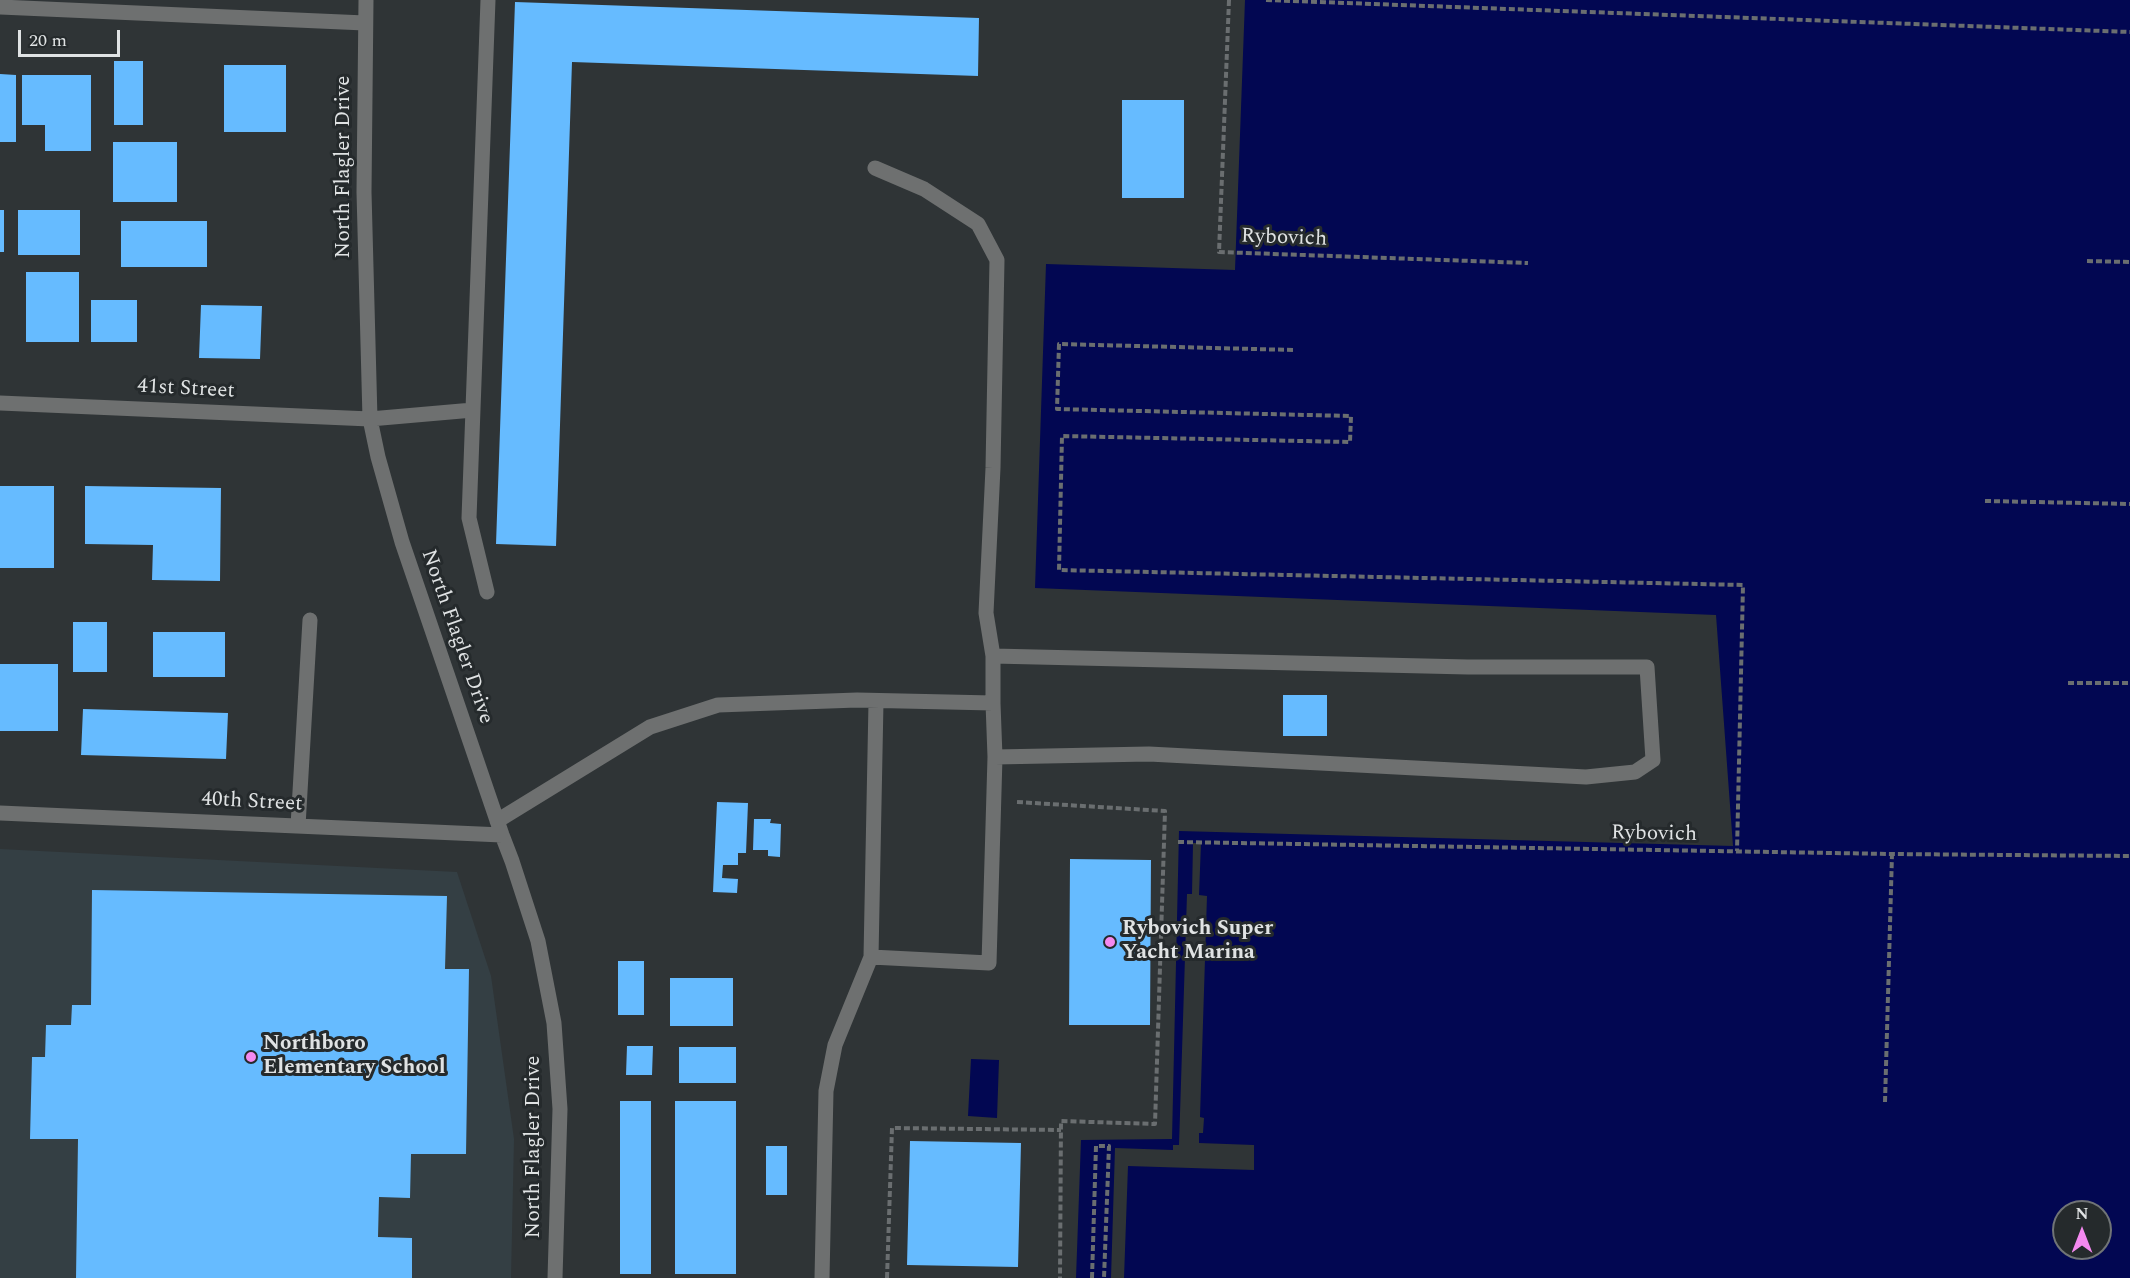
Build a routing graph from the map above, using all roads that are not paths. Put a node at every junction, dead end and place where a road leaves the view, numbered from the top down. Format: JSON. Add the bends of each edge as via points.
{"nodes":[{"id":1,"x":366,"y":0,"type":"edge"},
{"id":2,"x":488,"y":0,"type":"edge"},
{"id":3,"x":0,"y":7,"type":"edge"},
{"id":4,"x":365,"y":23,"type":"junction"},
{"id":5,"x":874,"y":168,"type":"dead end"},
{"id":6,"x":0,"y":402,"type":"edge"},
{"id":7,"x":473,"y":410,"type":"junction"},
{"id":8,"x":370,"y":419,"type":"junction"},
{"id":9,"x":487,"y":592,"type":"dead end"},
{"id":10,"x":310,"y":620,"type":"dead end"},
{"id":11,"x":993,"y":656,"type":"junction"},
{"id":12,"x":876,"y":702,"type":"junction"},
{"id":13,"x":993,"y":703,"type":"junction"},
{"id":14,"x":995,"y":757,"type":"junction"},
{"id":15,"x":0,"y":813,"type":"edge"},
{"id":16,"x":298,"y":826,"type":"junction"},
{"id":17,"x":500,"y":828,"type":"junction"},
{"id":18,"x":871,"y":957,"type":"junction"},
{"id":19,"x":555,"y":1278,"type":"edge"},
{"id":20,"x":822,"y":1278,"type":"edge"}],
"edges":[{"from":1,"to":4,"type":"street","name":"North Flagler Drive"},
{"from":2,"to":7,"type":"street"},
{"from":3,"to":4,"type":"street"},
{"from":4,"to":8,"type":"street","name":"North Flagler Drive","via":[[364,192]]},
{"from":5,"to":11,"type":"street","via":[[924,189],[978,224],[997,260],[986,613]]},
{"from":6,"to":8,"type":"street","name":"41st Street"},
{"from":7,"to":8,"type":"street","name":"41st Street"},
{"from":7,"to":9,"type":"street","via":[[469,518]]},
{"from":8,"to":17,"type":"street","name":"North Flagler Drive","via":[[402,542]]},
{"from":10,"to":16,"type":"street"},
{"from":11,"to":13,"type":"street"},
{"from":11,"to":14,"type":"street","via":[[1468,667],[1647,667],[1653,760],[1635,772],[1586,777],[1149,754]]},
{"from":12,"to":13,"type":"street"},
{"from":12,"to":17,"type":"street","via":[[718,705],[650,727]]},
{"from":12,"to":18,"type":"street"},
{"from":13,"to":14,"type":"street"},
{"from":14,"to":18,"type":"street","via":[[989,963]]},
{"from":15,"to":16,"type":"street","name":"40th Street"},
{"from":16,"to":17,"type":"street","name":"40th Street"},
{"from":17,"to":19,"type":"street","name":"North Flagler Drive","via":[[538,941],[554,1023],[560,1108]]},
{"from":18,"to":20,"type":"street","via":[[835,1045],[826,1091]]}]}
